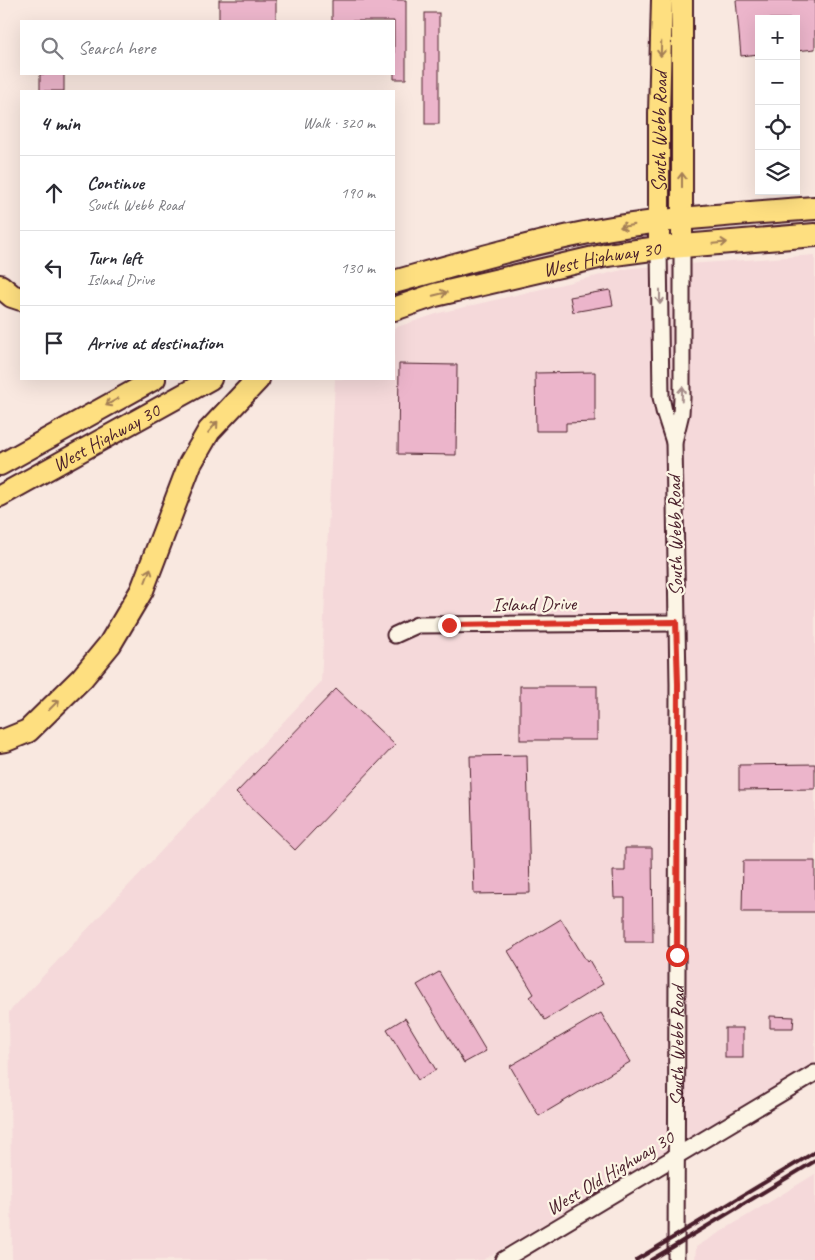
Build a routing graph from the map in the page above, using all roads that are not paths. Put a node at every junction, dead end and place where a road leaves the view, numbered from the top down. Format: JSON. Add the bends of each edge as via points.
{"nodes":[{"id":1,"x":662,"y":0,"type":"edge"},
{"id":2,"x":682,"y":0,"type":"edge"},
{"id":3,"x":815,"y":208,"type":"edge"},
{"id":4,"x":682,"y":220,"type":"junction"},
{"id":5,"x":659,"y":222,"type":"junction"},
{"id":6,"x":815,"y":235,"type":"edge"},
{"id":7,"x":682,"y":246,"type":"junction"},
{"id":8,"x":659,"y":248,"type":"junction"},
{"id":9,"x":395,"y":282,"type":"edge"},
{"id":10,"x":0,"y":286,"type":"edge"},
{"id":11,"x":20,"y":299,"type":"edge"},
{"id":12,"x":0,"y":309,"type":"edge"},
{"id":13,"x":20,"y":309,"type":"edge"},
{"id":14,"x":395,"y":309,"type":"edge"},
{"id":15,"x":153,"y":380,"type":"edge"},
{"id":16,"x":209,"y":380,"type":"edge"},
{"id":17,"x":257,"y":380,"type":"edge"},
{"id":18,"x":674,"y":442,"type":"junction"},
{"id":19,"x":0,"y":465,"type":"edge"},
{"id":20,"x":0,"y":496,"type":"edge"},
{"id":21,"x":676,"y":622,"type":"junction"},
{"id":22,"x":395,"y":635,"type":"dead end"},
{"id":23,"x":28,"y":731,"type":"junction"},
{"id":24,"x":0,"y":741,"type":"edge"},
{"id":25,"x":0,"y":759,"type":"edge"},
{"id":26,"x":815,"y":1073,"type":"edge"},
{"id":27,"x":676,"y":1157,"type":"junction"},
{"id":28,"x":503,"y":1260,"type":"edge"},
{"id":29,"x":676,"y":1260,"type":"edge"}],
"edges":[{"from":1,"to":5,"type":"main road","name":"South Webb Road","one_way":true},
{"from":4,"to":2,"type":"main road","name":"South Webb Road","one_way":true},
{"from":3,"to":4,"type":"highway","name":"West Highway 30"},
{"from":4,"to":5,"type":"highway","name":"West Highway 30"},
{"from":4,"to":7,"type":"main road","name":"South Webb Road"},
{"from":5,"to":8,"type":"main road","name":"South Webb Road"},
{"from":5,"to":9,"type":"highway","name":"West Highway 30","one_way":true,"via":[[590,232],[491,254]]},
{"from":7,"to":6,"type":"highway","name":"West Highway 30","one_way":true},
{"from":7,"to":8,"type":"highway","name":"West Highway 30"},
{"from":18,"to":7,"type":"street","name":"South Webb Road","one_way":true,"via":[[682,398]]},
{"from":14,"to":8,"type":"highway","name":"West Highway 30","one_way":true,"via":[[435,294],[607,255]]},
{"from":8,"to":18,"type":"street","name":"South Webb Road","one_way":true,"via":[[661,397]]},
{"from":10,"to":11,"type":"highway"},
{"from":12,"to":13,"type":"highway"},
{"from":15,"to":19,"type":"main road","name":"West Highway 30","one_way":true},
{"from":16,"to":20,"type":"main road","name":"West Highway 30"},
{"from":23,"to":17,"type":"highway","one_way":true,"via":[[82,678],[110,644],[142,590],[190,464],[209,431]]},
{"from":18,"to":21,"type":"street","name":"South Webb Road"},
{"from":21,"to":22,"type":"street","name":"Island Drive","via":[[416,625]]},
{"from":21,"to":27,"type":"street","name":"South Webb Road"},
{"from":23,"to":24,"type":"highway"},
{"from":23,"to":25,"type":"highway"},
{"from":26,"to":27,"type":"street","name":"West Old Highway 30"},
{"from":27,"to":28,"type":"street","name":"West Old Highway 30"},
{"from":27,"to":29,"type":"street","name":"South Webb Road"}]}
